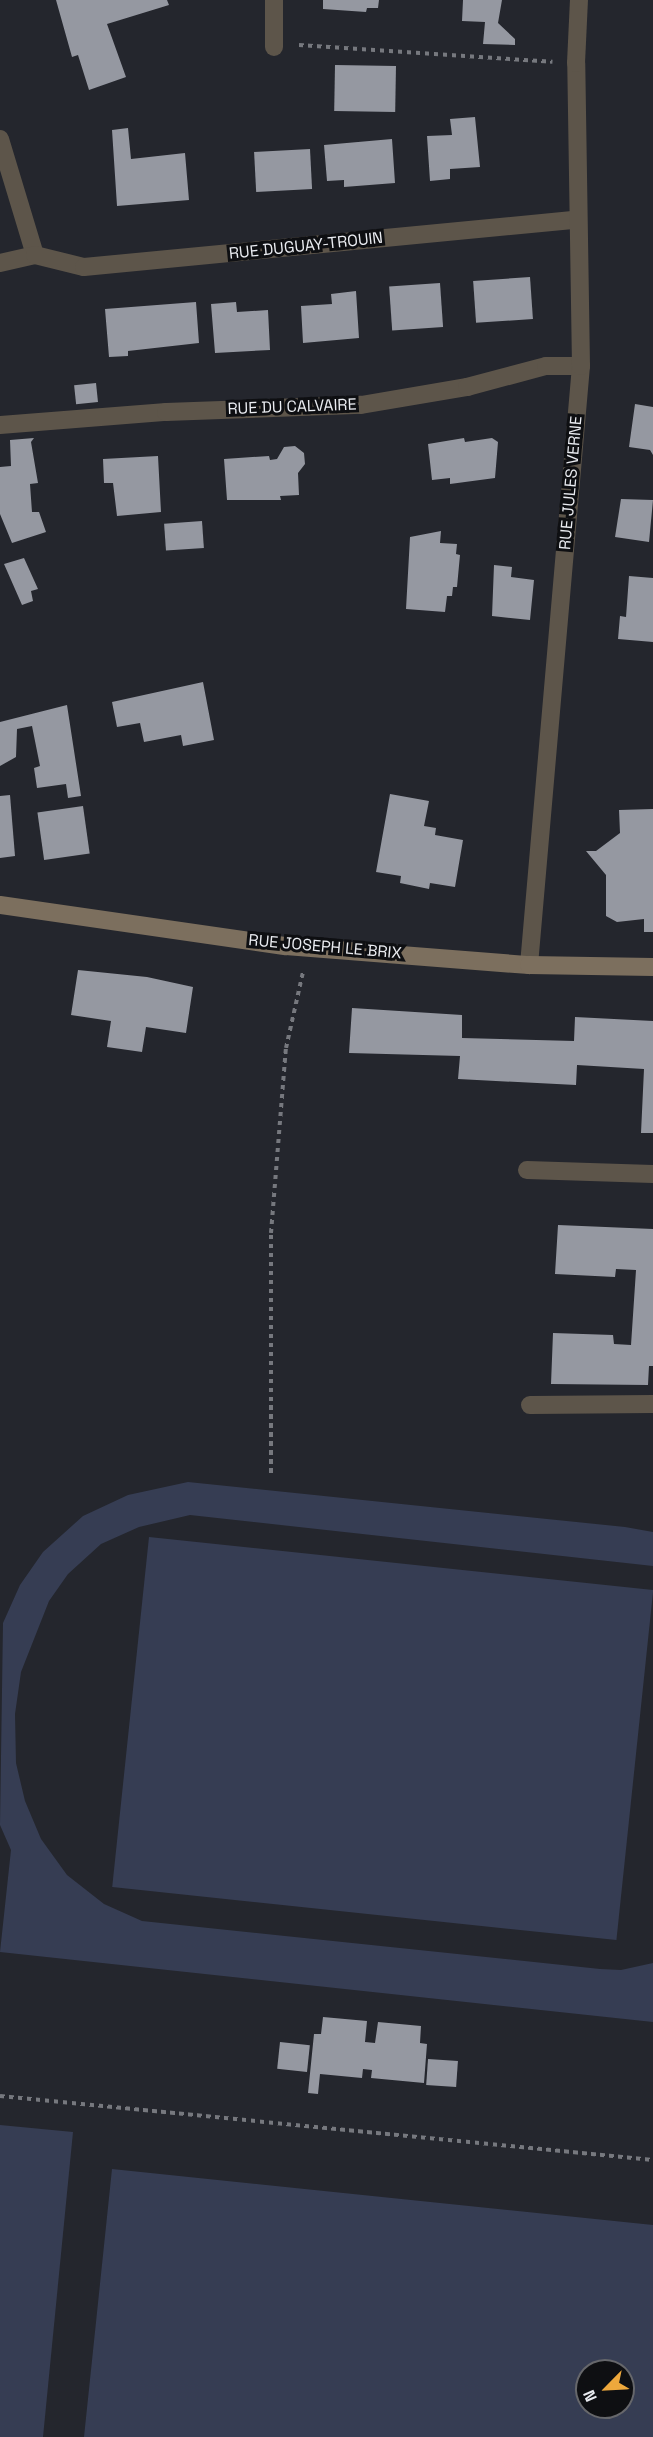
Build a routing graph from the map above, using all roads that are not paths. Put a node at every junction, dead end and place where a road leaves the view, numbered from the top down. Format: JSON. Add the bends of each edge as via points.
{"nodes":[{"id":1,"x":274,"y":0,"type":"edge"},
{"id":2,"x":579,"y":0,"type":"edge"},
{"id":3,"x":274,"y":46,"type":"road end"},
{"id":4,"x":0,"y":139,"type":"edge"},
{"id":5,"x":578,"y":219,"type":"junction"},
{"id":6,"x":35,"y":255,"type":"junction"},
{"id":7,"x":0,"y":264,"type":"edge"},
{"id":8,"x":581,"y":366,"type":"junction"},
{"id":9,"x":0,"y":425,"type":"edge"},
{"id":10,"x":0,"y":905,"type":"edge"},
{"id":11,"x":529,"y":964,"type":"junction"},
{"id":12,"x":653,"y":967,"type":"edge"},
{"id":13,"x":527,"y":1170,"type":"dead end"},
{"id":14,"x":653,"y":1174,"type":"edge"},
{"id":15,"x":653,"y":1404,"type":"edge"},
{"id":16,"x":530,"y":1405,"type":"dead end"}],
"edges":[{"from":1,"to":3,"type":"street"},
{"from":2,"to":5,"type":"street","name":"RUE JULES VERNE"},
{"from":4,"to":6,"type":"street"},
{"from":5,"to":6,"type":"street","name":"RUE DUGUAY-TROUIN","via":[[84,267]]},
{"from":5,"to":8,"type":"street","name":"RUE JULES VERNE"},
{"from":6,"to":7,"type":"street"},
{"from":8,"to":9,"type":"street","name":"RUE DU CALVAIRE","via":[[546,366],[467,387],[361,405],[166,412]]},
{"from":8,"to":11,"type":"street","name":"RUE JULES VERNE"},
{"from":10,"to":11,"type":"street","name":"RUE JOSEPH LE BRIX","via":[[309,947]]},
{"from":11,"to":12,"type":"street","name":"RUE JOSEPH LE BRIX"},
{"from":13,"to":14,"type":"street"},
{"from":15,"to":16,"type":"street"}]}
